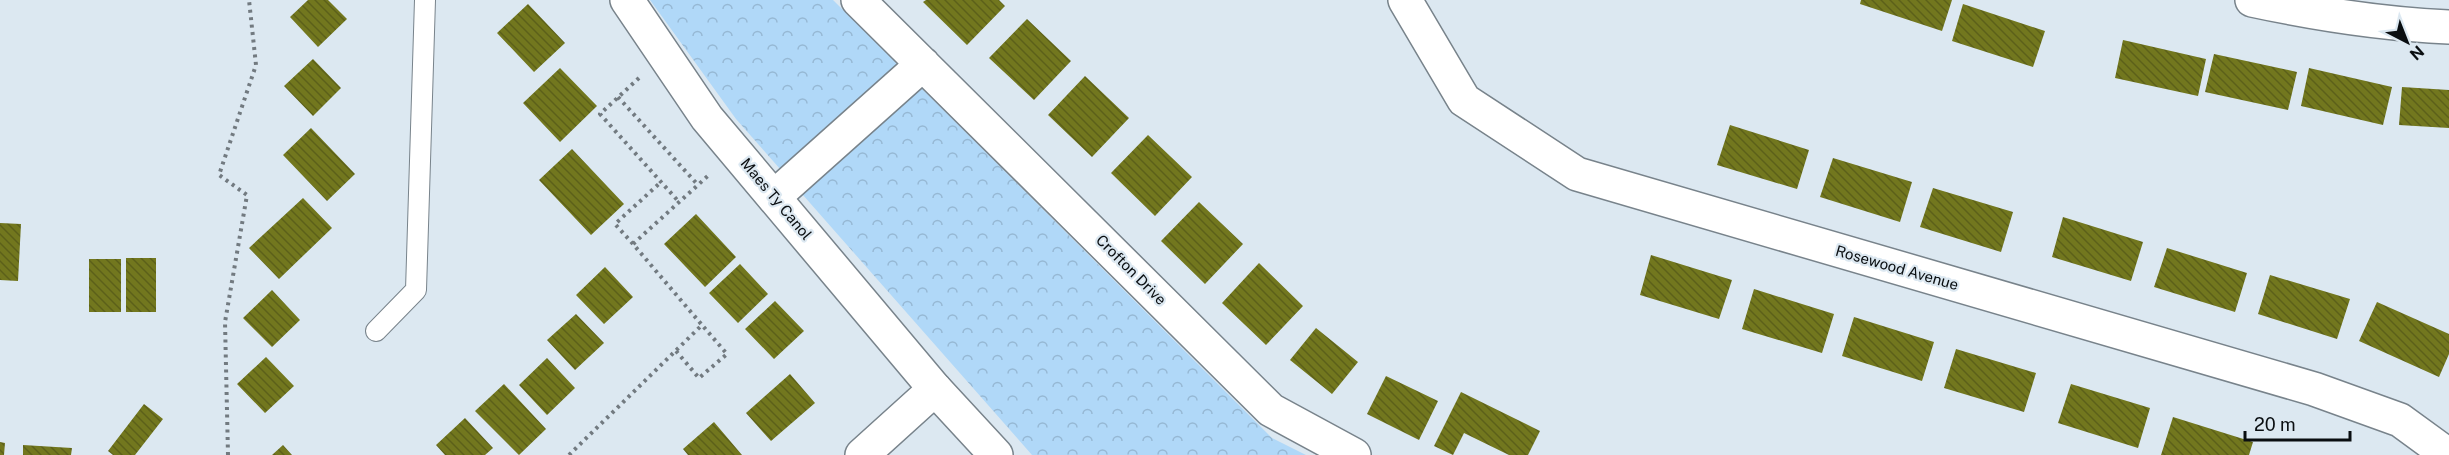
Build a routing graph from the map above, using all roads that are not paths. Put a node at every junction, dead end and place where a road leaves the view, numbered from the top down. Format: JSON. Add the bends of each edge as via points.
{"nodes":[{"id":1,"x":425,"y":0,"type":"edge"},
{"id":2,"x":627,"y":0,"type":"edge"},
{"id":3,"x":858,"y":0,"type":"edge"},
{"id":4,"x":1405,"y":0,"type":"edge"},
{"id":5,"x":2252,"y":0,"type":"edge"},
{"id":6,"x":2449,"y":27,"type":"edge"},
{"id":7,"x":923,"y":64,"type":"junction"},
{"id":8,"x":774,"y":197,"type":"junction"},
{"id":9,"x":376,"y":331,"type":"dead end"},
{"id":10,"x":935,"y":389,"type":"junction"},
{"id":11,"x":862,"y":455,"type":"edge"},
{"id":12,"x":996,"y":455,"type":"edge"},
{"id":13,"x":1354,"y":455,"type":"edge"},
{"id":14,"x":2448,"y":455,"type":"edge"}],
"edges":[{"from":1,"to":9,"type":"lane","via":[[416,290]]},
{"from":2,"to":8,"type":"street","name":"Maes Ty Canol","via":[[707,118]]},
{"from":3,"to":7,"type":"street","name":"Crofton Drive"},
{"from":4,"to":14,"type":"street","name":"Rosewood Avenue","via":[[1464,100],[1577,174],[2314,389],[2400,420]]},
{"from":5,"to":6,"type":"street","via":[[2313,13]]},
{"from":7,"to":8,"type":"street"},
{"from":7,"to":13,"type":"street","name":"Crofton Drive","via":[[1271,410]]},
{"from":8,"to":10,"type":"street","name":"Maes Ty Canol"},
{"from":10,"to":11,"type":"street"},
{"from":10,"to":12,"type":"street","name":"Maes Ty Canol"}]}
